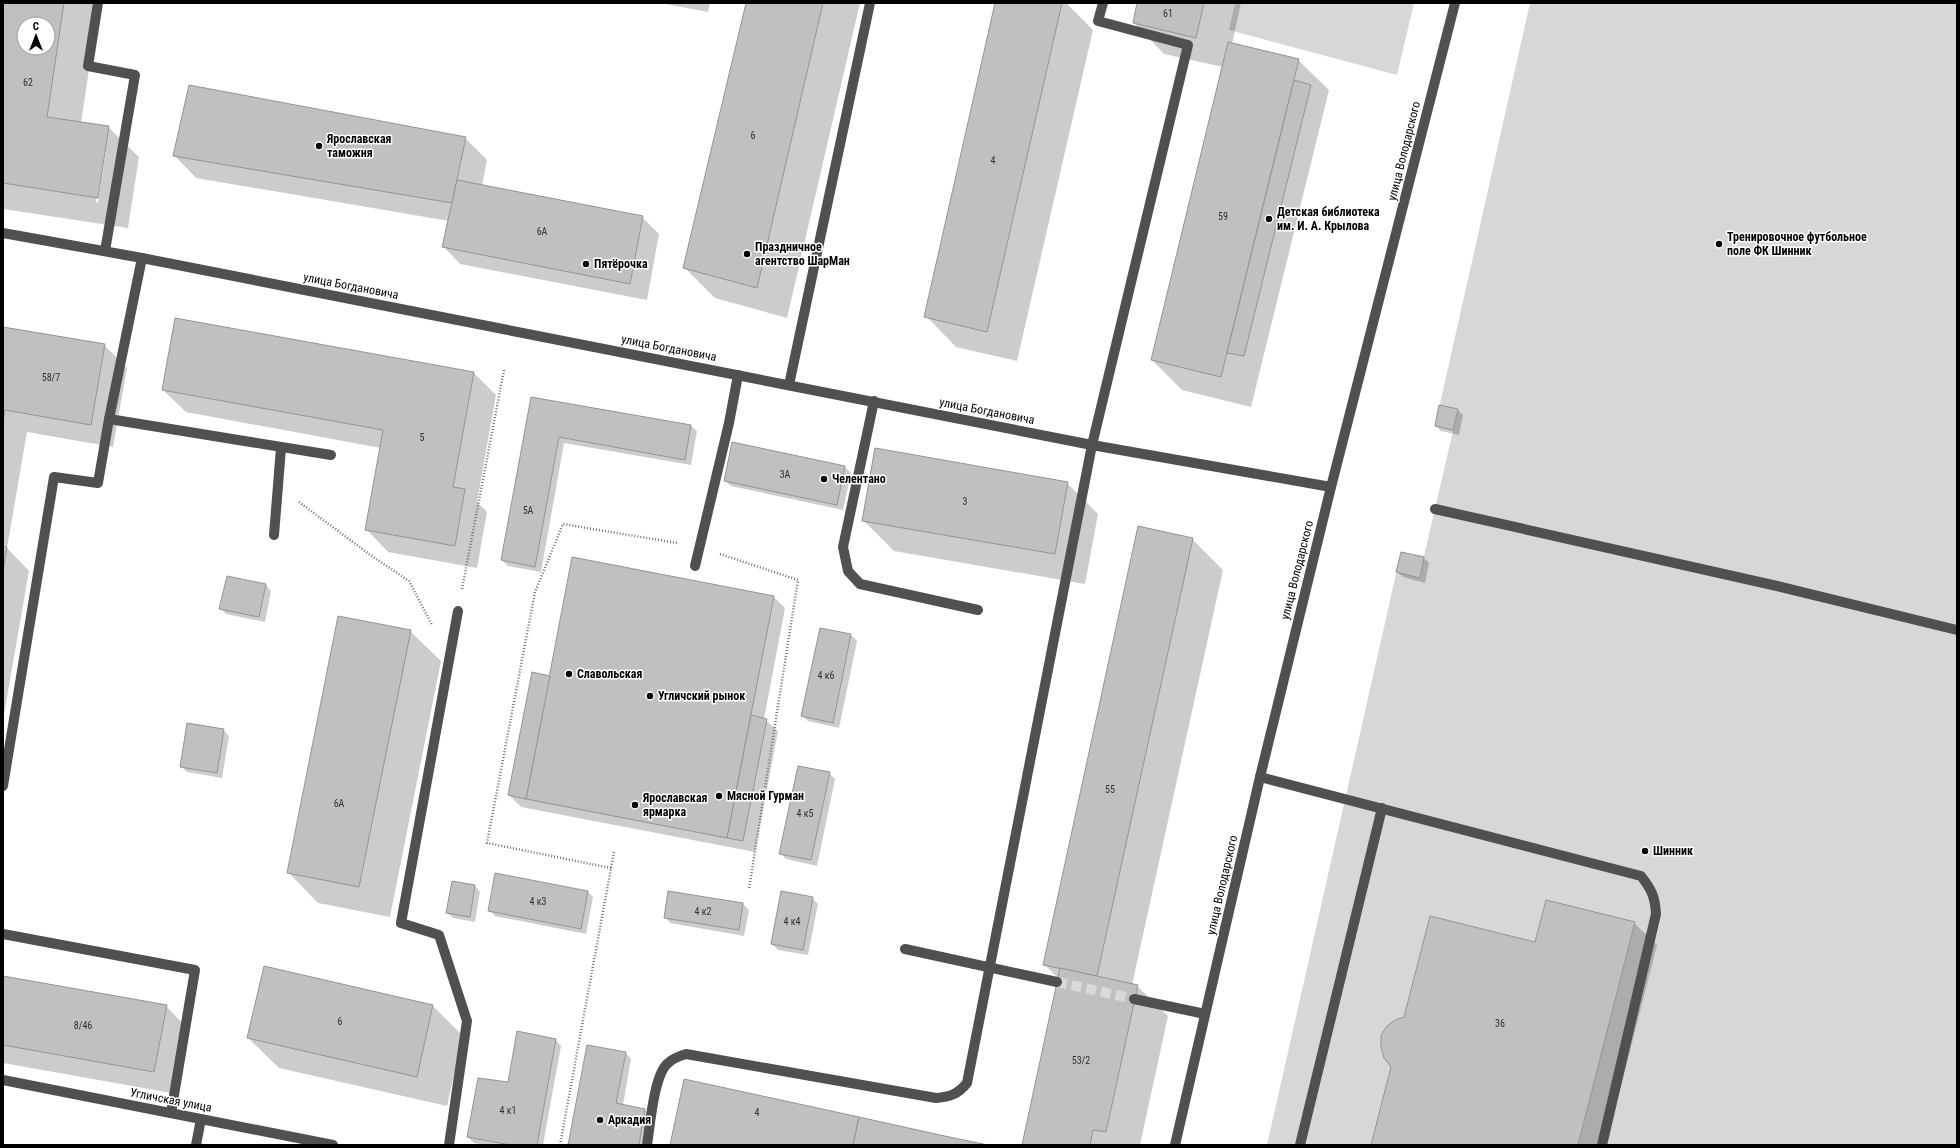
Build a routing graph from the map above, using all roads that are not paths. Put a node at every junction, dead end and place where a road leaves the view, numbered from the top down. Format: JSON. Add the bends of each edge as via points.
{"nodes":[{"id":1,"x":98,"y":3,"type":"edge"},
{"id":2,"x":870,"y":3,"type":"edge"},
{"id":3,"x":1103,"y":3,"type":"edge"},
{"id":4,"x":1455,"y":3,"type":"edge"},
{"id":5,"x":3,"y":233,"type":"edge"},
{"id":6,"x":105,"y":251,"type":"junction"},
{"id":7,"x":142,"y":258,"type":"junction"},
{"id":8,"x":738,"y":375,"type":"junction"},
{"id":9,"x":789,"y":385,"type":"junction"},
{"id":10,"x":874,"y":401,"type":"junction"},
{"id":11,"x":109,"y":419,"type":"junction"},
{"id":12,"x":1092,"y":445,"type":"junction"},
{"id":13,"x":281,"y":448,"type":"junction"},
{"id":14,"x":331,"y":455,"type":"dead end"},
{"id":15,"x":1331,"y":487,"type":"junction"},
{"id":16,"x":1435,"y":509,"type":"dead end"},
{"id":17,"x":274,"y":534,"type":"dead end"},
{"id":18,"x":695,"y":566,"type":"dead end"},
{"id":19,"x":978,"y":610,"type":"dead end"},
{"id":20,"x":458,"y":611,"type":"road end"},
{"id":21,"x":1957,"y":630,"type":"edge"},
{"id":22,"x":1260,"y":777,"type":"junction"},
{"id":23,"x":3,"y":786,"type":"edge"},
{"id":24,"x":1382,"y":808,"type":"junction"},
{"id":25,"x":3,"y":934,"type":"edge"},
{"id":26,"x":905,"y":949,"type":"dead end"},
{"id":27,"x":990,"y":967,"type":"junction"},
{"id":28,"x":1057,"y":982,"type":"tunnel mouth"},
{"id":29,"x":1134,"y":999,"type":"tunnel mouth"},
{"id":30,"x":1205,"y":1014,"type":"junction"},
{"id":31,"x":3,"y":1080,"type":"edge"},
{"id":32,"x":171,"y":1113,"type":"junction"},
{"id":33,"x":201,"y":1119,"type":"junction"},
{"id":34,"x":196,"y":1145,"type":"edge"},
{"id":35,"x":333,"y":1145,"type":"edge"},
{"id":36,"x":449,"y":1145,"type":"edge"},
{"id":37,"x":647,"y":1145,"type":"edge"},
{"id":38,"x":1174,"y":1145,"type":"edge"},
{"id":39,"x":1300,"y":1145,"type":"edge"},
{"id":40,"x":1602,"y":1145,"type":"edge"}],
"edges":[{"from":1,"to":6,"type":"street","via":[[88,66],[135,75]]},
{"from":2,"to":9,"type":"street"},
{"from":3,"to":12,"type":"street","via":[[1098,21],[1188,45]]},
{"from":4,"to":15,"type":"street","name":"улица Володарского"},
{"from":5,"to":6,"type":"street","name":"улица Богдановича"},
{"from":6,"to":7,"type":"street","name":"улица Богдановича"},
{"from":7,"to":8,"type":"street","name":"улица Богдановича"},
{"from":7,"to":11,"type":"street"},
{"from":8,"to":9,"type":"street","name":"улица Богдановича"},
{"from":8,"to":18,"type":"street"},
{"from":9,"to":10,"type":"street","name":"улица Богдановича"},
{"from":10,"to":12,"type":"street","name":"улица Богдановича"},
{"from":10,"to":19,"type":"street","via":[[843,547],[848,571],[860,584]]},
{"from":11,"to":13,"type":"street"},
{"from":11,"to":23,"type":"street","via":[[98,483],[54,477]]},
{"from":12,"to":15,"type":"street","name":"улица Богдановича"},
{"from":12,"to":27,"type":"street"},
{"from":13,"to":14,"type":"street"},
{"from":13,"to":17,"type":"street"},
{"from":15,"to":22,"type":"street","name":"улица Володарского"},
{"from":16,"to":21,"type":"street","via":[[1777,586]]},
{"from":20,"to":36,"type":"street","via":[[401,923],[439,936],[467,1021]]},
{"from":22,"to":24,"type":"street"},
{"from":22,"to":30,"type":"street","name":"улица Володарского"},
{"from":24,"to":39,"type":"street"},
{"from":24,"to":40,"type":"street","via":[[1641,876],[1649,886],[1655,898],[1656,914]]},
{"from":25,"to":32,"type":"street","via":[[195,970]]},
{"from":26,"to":27,"type":"street"},
{"from":27,"to":28,"type":"street"},
{"from":27,"to":37,"type":"street","via":[[967,1083],[955,1094],[947,1098],[936,1098],[686,1054],[675,1057],[666,1064],[658,1077]]},
{"from":29,"to":30,"type":"street"},
{"from":30,"to":38,"type":"street","name":"улица Володарского"},
{"from":31,"to":32,"type":"street","name":"Угличская улица"},
{"from":32,"to":33,"type":"street","name":"Угличская улица"},
{"from":33,"to":34,"type":"street"},
{"from":33,"to":35,"type":"street","name":"Угличская улица"}]}
